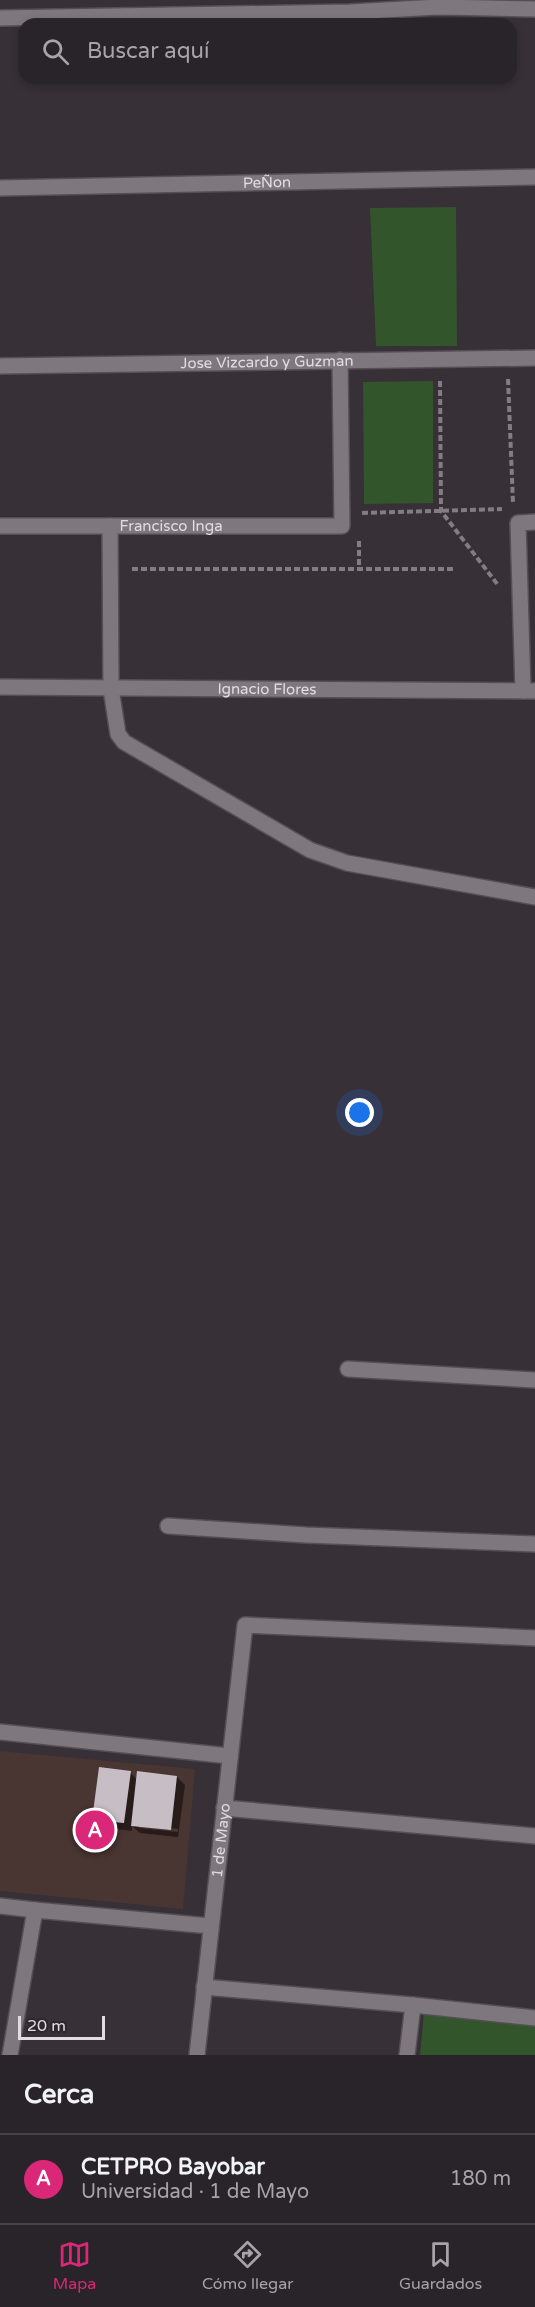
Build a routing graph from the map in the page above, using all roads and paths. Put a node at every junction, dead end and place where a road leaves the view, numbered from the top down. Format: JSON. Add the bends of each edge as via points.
{"nodes":[{"id":1,"x":489,"y":5,"type":"edge"},
{"id":2,"x":535,"y":9,"type":"edge"},
{"id":3,"x":0,"y":18,"type":"edge"},
{"id":4,"x":535,"y":177,"type":"edge"},
{"id":5,"x":0,"y":188,"type":"edge"},
{"id":6,"x":535,"y":358,"type":"edge"},
{"id":7,"x":340,"y":360,"type":"junction"},
{"id":8,"x":0,"y":366,"type":"edge"},
{"id":9,"x":508,"y":370,"type":"dead end"},
{"id":10,"x":440,"y":371,"type":"dead end"},
{"id":11,"x":506,"y":509,"type":"dead end"},
{"id":12,"x":441,"y":511,"type":"junction"},
{"id":13,"x":358,"y":513,"type":"dead end"},
{"id":14,"x":516,"y":516,"type":"junction"},
{"id":15,"x":535,"y":522,"type":"edge"},
{"id":16,"x":0,"y":526,"type":"edge"},
{"id":17,"x":110,"y":526,"type":"junction"},
{"id":18,"x":456,"y":568,"type":"dead end"},
{"id":19,"x":111,"y":570,"type":"junction"},
{"id":20,"x":498,"y":585,"type":"dead end"},
{"id":21,"x":0,"y":687,"type":"edge"},
{"id":22,"x":111,"y":689,"type":"junction"},
{"id":23,"x":529,"y":691,"type":"edge"},
{"id":24,"x":535,"y":897,"type":"edge"},
{"id":25,"x":348,"y":1370,"type":"dead end"},
{"id":26,"x":535,"y":1380,"type":"edge"},
{"id":27,"x":168,"y":1526,"type":"dead end"},
{"id":28,"x":535,"y":1544,"type":"edge"},
{"id":29,"x":535,"y":1638,"type":"edge"},
{"id":30,"x":0,"y":1732,"type":"edge"},
{"id":31,"x":230,"y":1756,"type":"junction"},
{"id":32,"x":224,"y":1808,"type":"junction"},
{"id":33,"x":535,"y":1836,"type":"edge"},
{"id":34,"x":0,"y":1906,"type":"edge"},
{"id":35,"x":35,"y":1910,"type":"junction"},
{"id":36,"x":210,"y":1926,"type":"junction"},
{"id":37,"x":204,"y":1987,"type":"junction"},
{"id":38,"x":413,"y":2005,"type":"junction"},
{"id":39,"x":535,"y":2018,"type":"edge"},
{"id":40,"x":10,"y":2055,"type":"edge"},
{"id":41,"x":197,"y":2055,"type":"edge"},
{"id":42,"x":407,"y":2055,"type":"edge"}],
"edges":[{"from":1,"to":2,"type":"street"},
{"from":1,"to":3,"type":"street","via":[[350,12]]},
{"from":4,"to":5,"type":"street","name":"PeÑon"},
{"from":6,"to":7,"type":"street","name":"Jose Vizcardo y Guzman"},
{"from":7,"to":8,"type":"street","name":"Jose Vizcardo y Guzman"},
{"from":7,"to":17,"type":"street","name":"Francisco Inga","via":[[342,526]]},
{"from":9,"to":14,"type":"path"},
{"from":10,"to":12,"type":"path"},
{"from":11,"to":12,"type":"path"},
{"from":12,"to":13,"type":"path"},
{"from":12,"to":20,"type":"path"},
{"from":14,"to":15,"type":"street"},
{"from":14,"to":23,"type":"street"},
{"from":16,"to":17,"type":"street","name":"Francisco Inga"},
{"from":17,"to":19,"type":"street"},
{"from":18,"to":19,"type":"path"},
{"from":19,"to":22,"type":"street"},
{"from":21,"to":22,"type":"street","name":"Ignacio Flores"},
{"from":22,"to":23,"type":"street","name":"Ignacio Flores"},
{"from":22,"to":24,"type":"street","via":[[118,734],[124,742],[310,850],[347,863]]},
{"from":25,"to":26,"type":"street"},
{"from":27,"to":28,"type":"street"},
{"from":29,"to":31,"type":"street","name":"1 de Mayo","via":[[244,1625]]},
{"from":30,"to":31,"type":"street"},
{"from":31,"to":32,"type":"street","name":"1 de Mayo"},
{"from":32,"to":33,"type":"street"},
{"from":32,"to":36,"type":"street","name":"1 de Mayo"},
{"from":34,"to":35,"type":"street"},
{"from":35,"to":36,"type":"street"},
{"from":35,"to":40,"type":"street"},
{"from":36,"to":37,"type":"street","name":"1 de Mayo"},
{"from":37,"to":38,"type":"street"},
{"from":37,"to":41,"type":"street","name":"1 de Mayo"},
{"from":38,"to":39,"type":"street"},
{"from":38,"to":42,"type":"street"}]}
